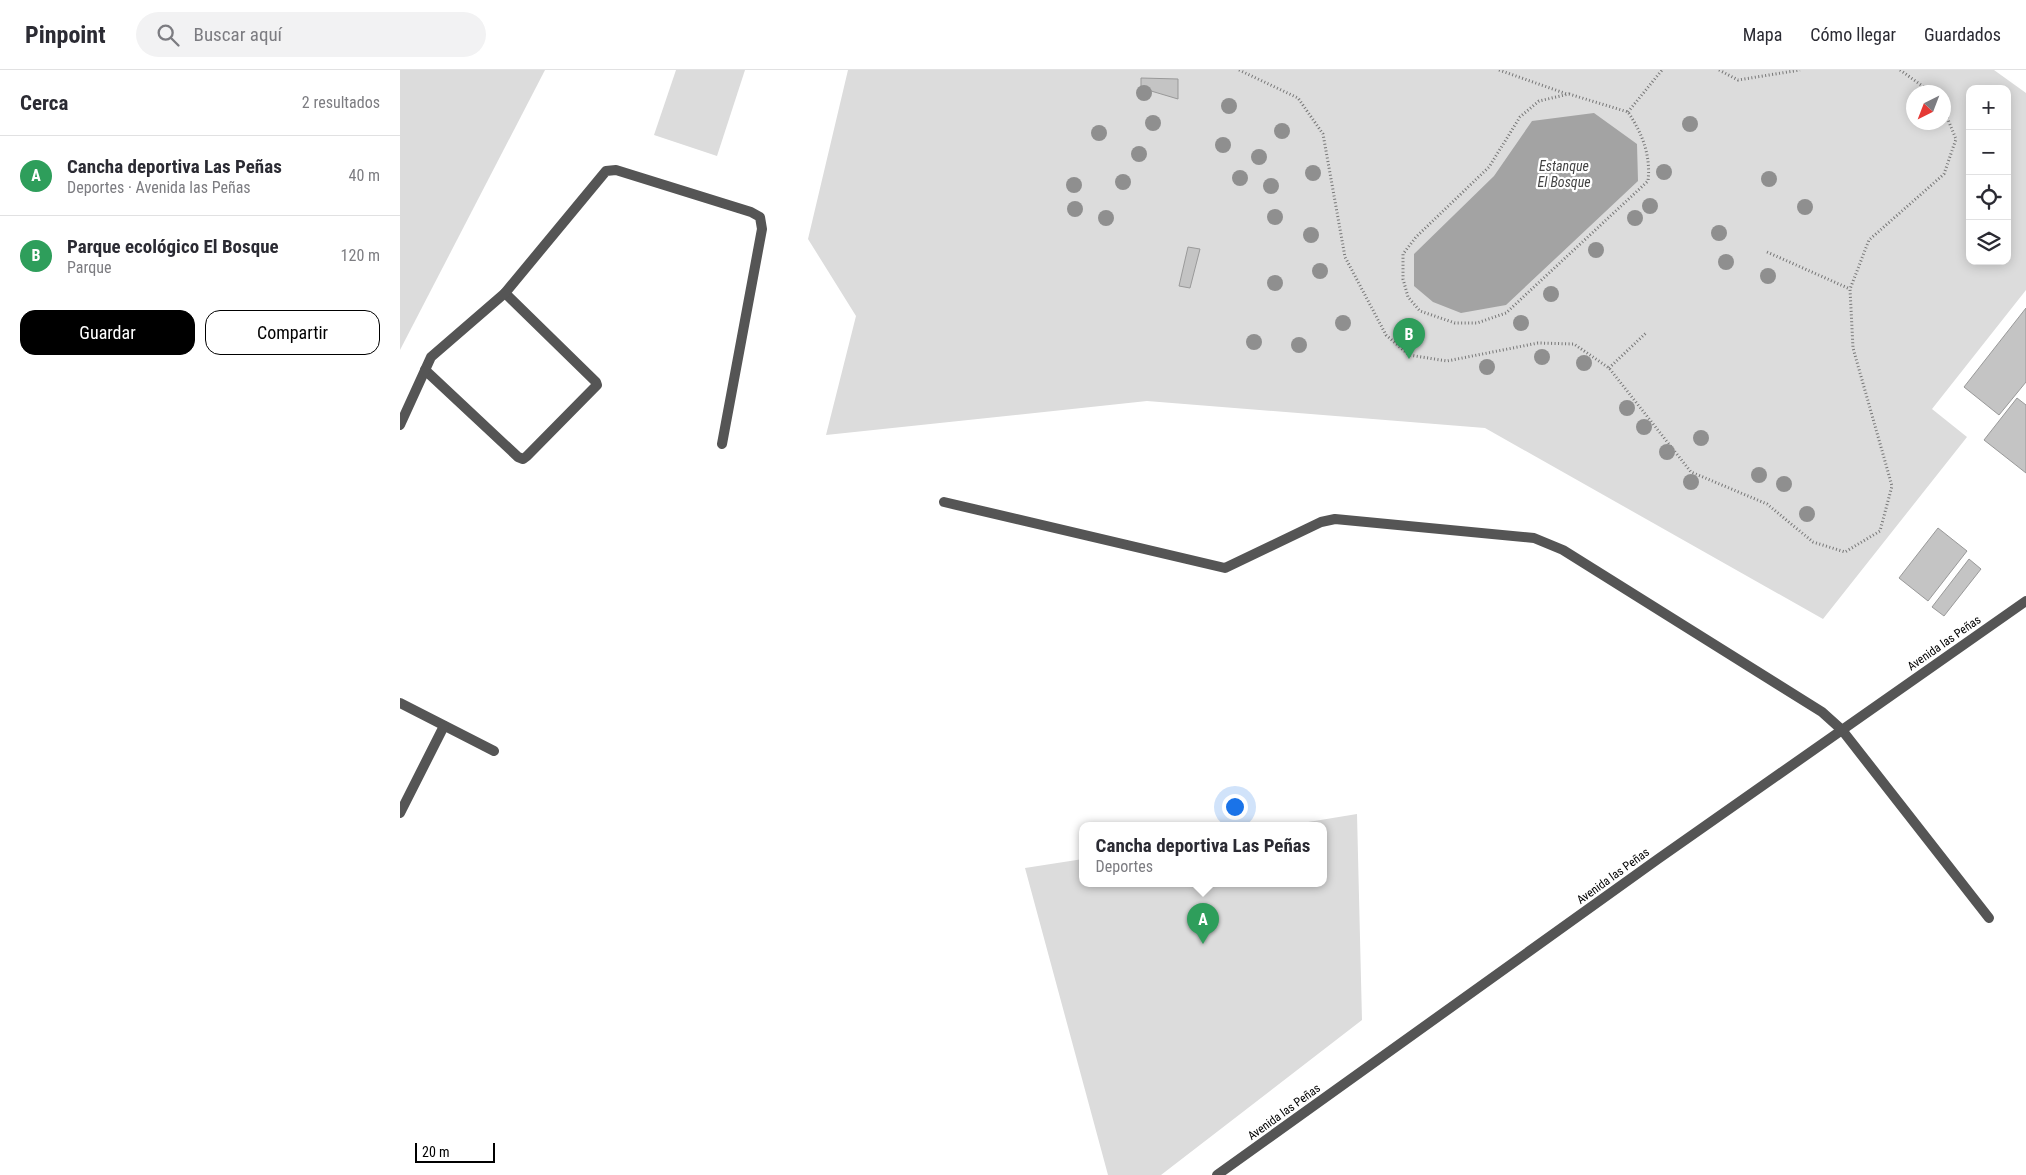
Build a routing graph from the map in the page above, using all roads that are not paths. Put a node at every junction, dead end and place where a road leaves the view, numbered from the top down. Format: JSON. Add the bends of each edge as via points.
{"nodes":[{"id":1,"x":505,"y":293,"type":"junction"},
{"id":2,"x":425,"y":370,"type":"junction"},
{"id":3,"x":400,"y":425,"type":"edge"},
{"id":4,"x":722,"y":444,"type":"dead end"},
{"id":5,"x":944,"y":502,"type":"dead end"},
{"id":6,"x":2026,"y":601,"type":"edge"},
{"id":7,"x":400,"y":703,"type":"edge"},
{"id":8,"x":444,"y":726,"type":"junction"},
{"id":9,"x":1842,"y":730,"type":"junction"},
{"id":10,"x":494,"y":751,"type":"dead end"},
{"id":11,"x":400,"y":813,"type":"edge"},
{"id":12,"x":1989,"y":918,"type":"dead end"},
{"id":13,"x":1218,"y":1175,"type":"edge"}],
"edges":[{"from":1,"to":2,"type":"street","via":[[431,357]]},
{"from":1,"to":2,"type":"street","via":[[597,385],[527,456],[523,459],[518,457]]},
{"from":1,"to":4,"type":"street","via":[[606,171],[616,170],[760,217],[762,229]]},
{"from":2,"to":3,"type":"street"},
{"from":5,"to":9,"type":"street","via":[[1225,568],[1321,522],[1335,519],[1534,538],[1564,550],[1822,712]]},
{"from":6,"to":9,"type":"street","name":"Avenida las Peñas"},
{"from":7,"to":8,"type":"street"},
{"from":8,"to":10,"type":"street"},
{"from":8,"to":11,"type":"street"},
{"from":9,"to":12,"type":"street"},
{"from":9,"to":13,"type":"street","name":"Avenida las Peñas"}]}
